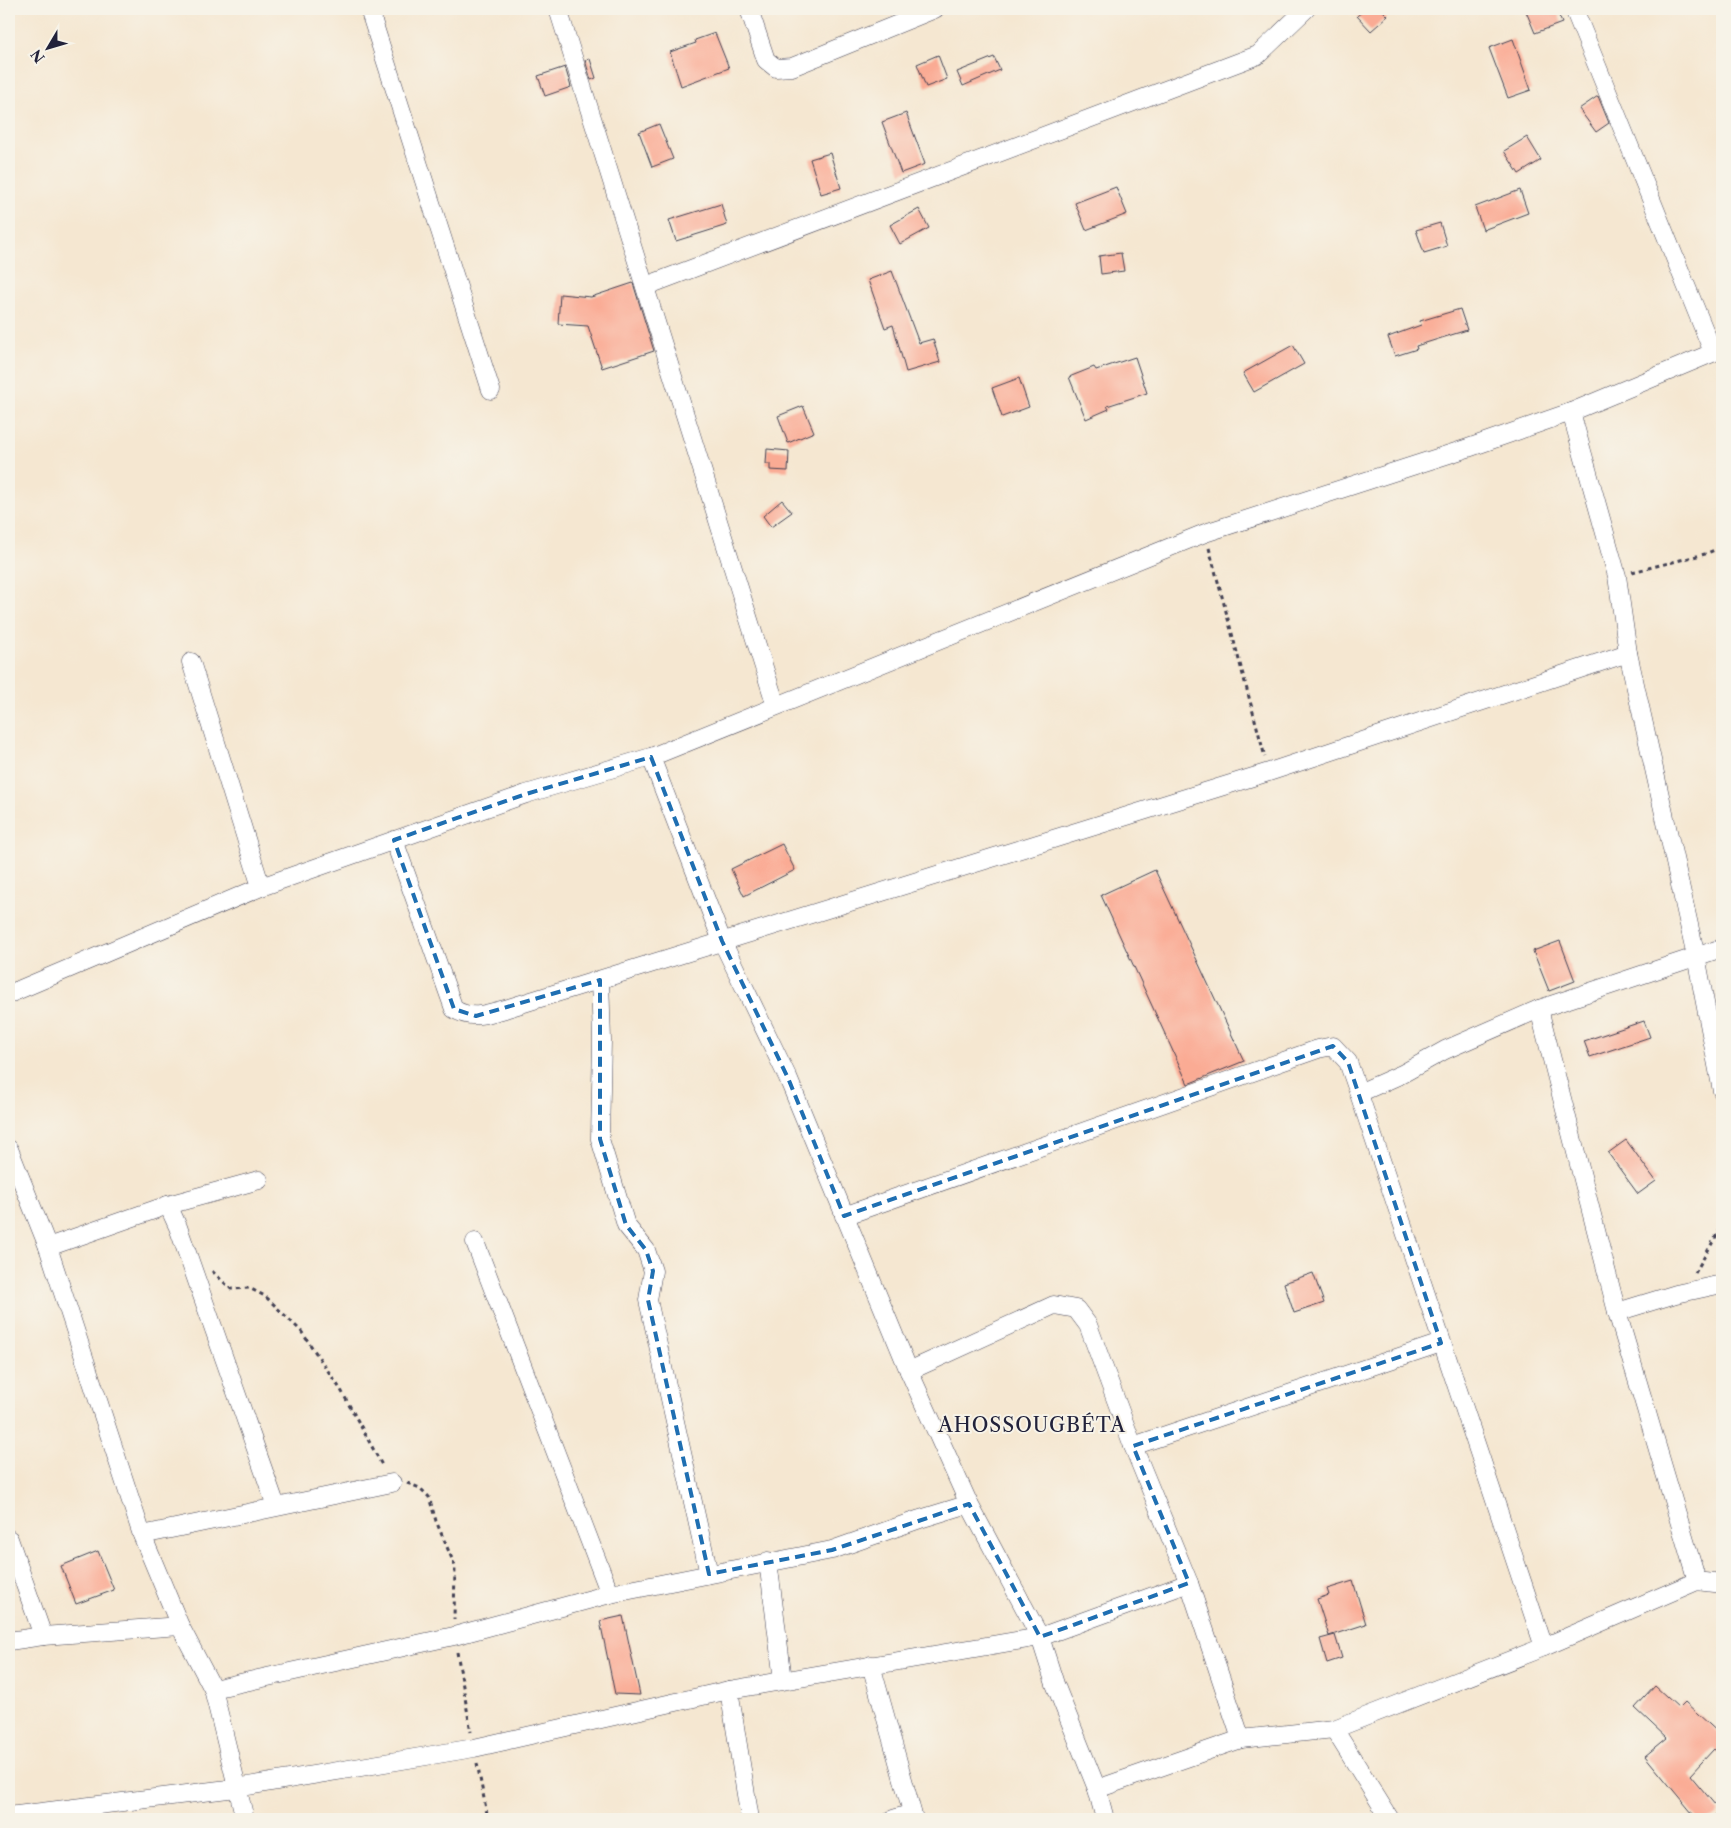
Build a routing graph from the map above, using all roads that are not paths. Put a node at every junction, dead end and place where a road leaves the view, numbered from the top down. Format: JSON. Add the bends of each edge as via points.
{"nodes":[{"id":1,"x":369,"y":9,"type":"edge"},
{"id":2,"x":558,"y":9,"type":"edge"},
{"id":3,"x":749,"y":9,"type":"edge"},
{"id":4,"x":935,"y":9,"type":"edge"},
{"id":5,"x":1306,"y":9,"type":"edge"},
{"id":6,"x":1574,"y":9,"type":"edge"},
{"id":7,"x":913,"y":13,"type":"edge"},
{"id":8,"x":646,"y":286,"type":"junction"},
{"id":9,"x":1718,"y":351,"type":"edge"},
{"id":10,"x":491,"y":390,"type":"dead end"},
{"id":11,"x":1571,"y":412,"type":"junction"},
{"id":12,"x":1628,"y":653,"type":"junction"},
{"id":13,"x":191,"y":662,"type":"dead end"},
{"id":14,"x":776,"y":706,"type":"junction"},
{"id":15,"x":651,"y":757,"type":"junction"},
{"id":16,"x":394,"y":840,"type":"junction"},
{"id":17,"x":261,"y":887,"type":"junction"},
{"id":18,"x":722,"y":941,"type":"junction"},
{"id":19,"x":1722,"y":948,"type":"edge"},
{"id":20,"x":1696,"y":956,"type":"junction"},
{"id":21,"x":600,"y":980,"type":"junction"},
{"id":22,"x":9,"y":994,"type":"edge"},
{"id":23,"x":1539,"y":1009,"type":"junction"},
{"id":24,"x":1722,"y":1091,"type":"edge"},
{"id":25,"x":1358,"y":1093,"type":"junction"},
{"id":26,"x":9,"y":1149,"type":"edge"},
{"id":27,"x":258,"y":1180,"type":"dead end"},
{"id":28,"x":168,"y":1205,"type":"junction"},
{"id":29,"x":844,"y":1216,"type":"junction"},
{"id":30,"x":475,"y":1242,"type":"dead end"},
{"id":31,"x":48,"y":1247,"type":"junction"},
{"id":32,"x":1722,"y":1284,"type":"edge"},
{"id":33,"x":1617,"y":1312,"type":"junction"},
{"id":34,"x":1441,"y":1343,"type":"junction"},
{"id":35,"x":908,"y":1371,"type":"junction"},
{"id":36,"x":1133,"y":1446,"type":"junction"},
{"id":37,"x":392,"y":1483,"type":"road end"},
{"id":38,"x":969,"y":1504,"type":"junction"},
{"id":39,"x":276,"y":1506,"type":"junction"},
{"id":40,"x":142,"y":1535,"type":"junction"},
{"id":41,"x":9,"y":1539,"type":"edge"},
{"id":42,"x":768,"y":1561,"type":"junction"},
{"id":43,"x":709,"y":1574,"type":"junction"},
{"id":44,"x":1697,"y":1581,"type":"junction"},
{"id":45,"x":1189,"y":1583,"type":"junction"},
{"id":46,"x":1722,"y":1584,"type":"edge"},
{"id":47,"x":610,"y":1594,"type":"junction"},
{"id":48,"x":180,"y":1626,"type":"junction"},
{"id":49,"x":42,"y":1636,"type":"junction"},
{"id":50,"x":1040,"y":1636,"type":"junction"},
{"id":51,"x":9,"y":1641,"type":"edge"},
{"id":52,"x":1544,"y":1646,"type":"junction"},
{"id":53,"x":871,"y":1665,"type":"junction"},
{"id":54,"x":783,"y":1680,"type":"junction"},
{"id":55,"x":213,"y":1689,"type":"junction"},
{"id":56,"x":729,"y":1690,"type":"junction"},
{"id":57,"x":1334,"y":1729,"type":"junction"},
{"id":58,"x":1241,"y":1739,"type":"junction"},
{"id":59,"x":236,"y":1788,"type":"junction"},
{"id":60,"x":1097,"y":1789,"type":"junction"},
{"id":61,"x":9,"y":1816,"type":"edge"},
{"id":62,"x":913,"y":1816,"type":"edge"},
{"id":63,"x":244,"y":1819,"type":"edge"},
{"id":64,"x":750,"y":1819,"type":"edge"},
{"id":65,"x":893,"y":1819,"type":"edge"},
{"id":66,"x":1106,"y":1819,"type":"edge"},
{"id":67,"x":1390,"y":1819,"type":"edge"}],
"edges":[{"from":1,"to":10,"type":"street"},
{"from":2,"to":8,"type":"street"},
{"from":3,"to":7,"type":"street","via":[[766,60],[776,68],[792,67]]},
{"from":4,"to":7,"type":"street"},
{"from":5,"to":8,"type":"street","via":[[1258,55]]},
{"from":6,"to":9,"type":"street"},
{"from":8,"to":14,"type":"street"},
{"from":9,"to":11,"type":"street"},
{"from":11,"to":12,"type":"street","via":[[1617,576]]},
{"from":11,"to":14,"type":"street","via":[[1205,533]]},
{"from":12,"to":18,"type":"street","via":[[1269,772]]},
{"from":12,"to":20,"type":"street"},
{"from":13,"to":17,"type":"street"},
{"from":14,"to":15,"type":"street"},
{"from":15,"to":16,"type":"street","via":[[526,794]]},
{"from":15,"to":18,"type":"street"},
{"from":16,"to":17,"type":"street"},
{"from":16,"to":21,"type":"street","via":[[454,1009],[463,1015],[476,1016]]},
{"from":17,"to":22,"type":"street"},
{"from":18,"to":21,"type":"street"},
{"from":18,"to":29,"type":"street","via":[[788,1078]]},
{"from":19,"to":20,"type":"street"},
{"from":20,"to":23,"type":"street"},
{"from":20,"to":24,"type":"street"},
{"from":21,"to":43,"type":"street","via":[[600,1140],[626,1225],[646,1250],[653,1272],[648,1300]]},
{"from":23,"to":25,"type":"street"},
{"from":23,"to":33,"type":"street"},
{"from":25,"to":29,"type":"street","via":[[1348,1062],[1333,1046],[1318,1049]]},
{"from":25,"to":34,"type":"street"},
{"from":26,"to":31,"type":"street"},
{"from":27,"to":28,"type":"street"},
{"from":28,"to":31,"type":"street"},
{"from":28,"to":39,"type":"street"},
{"from":29,"to":35,"type":"street"},
{"from":30,"to":47,"type":"street"},
{"from":31,"to":40,"type":"street"},
{"from":32,"to":33,"type":"street"},
{"from":33,"to":44,"type":"street"},
{"from":34,"to":36,"type":"street"},
{"from":34,"to":52,"type":"street"},
{"from":35,"to":36,"type":"street","via":[[1054,1304],[1076,1309],[1088,1325]]},
{"from":35,"to":38,"type":"street"},
{"from":36,"to":45,"type":"street"},
{"from":37,"to":39,"type":"street"},
{"from":38,"to":42,"type":"street","via":[[832,1550]]},
{"from":38,"to":50,"type":"street"},
{"from":39,"to":40,"type":"street"},
{"from":40,"to":48,"type":"street"},
{"from":41,"to":49,"type":"street"},
{"from":42,"to":43,"type":"street"},
{"from":42,"to":54,"type":"street"},
{"from":43,"to":47,"type":"street"},
{"from":44,"to":46,"type":"street"},
{"from":44,"to":52,"type":"street"},
{"from":45,"to":50,"type":"street"},
{"from":45,"to":58,"type":"street"},
{"from":47,"to":55,"type":"street","via":[[454,1636]]},
{"from":48,"to":49,"type":"street"},
{"from":48,"to":55,"type":"street"},
{"from":49,"to":51,"type":"street"},
{"from":50,"to":53,"type":"street"},
{"from":50,"to":60,"type":"street","via":[[1055,1684]]},
{"from":52,"to":57,"type":"street"},
{"from":53,"to":54,"type":"street"},
{"from":53,"to":62,"type":"street"},
{"from":54,"to":56,"type":"street"},
{"from":55,"to":59,"type":"street"},
{"from":56,"to":59,"type":"street","via":[[474,1748]]},
{"from":56,"to":64,"type":"street"},
{"from":57,"to":58,"type":"street"},
{"from":57,"to":67,"type":"street"},
{"from":58,"to":60,"type":"street"},
{"from":59,"to":61,"type":"street"},
{"from":59,"to":63,"type":"street"},
{"from":60,"to":66,"type":"street"},
{"from":62,"to":65,"type":"street"}]}
